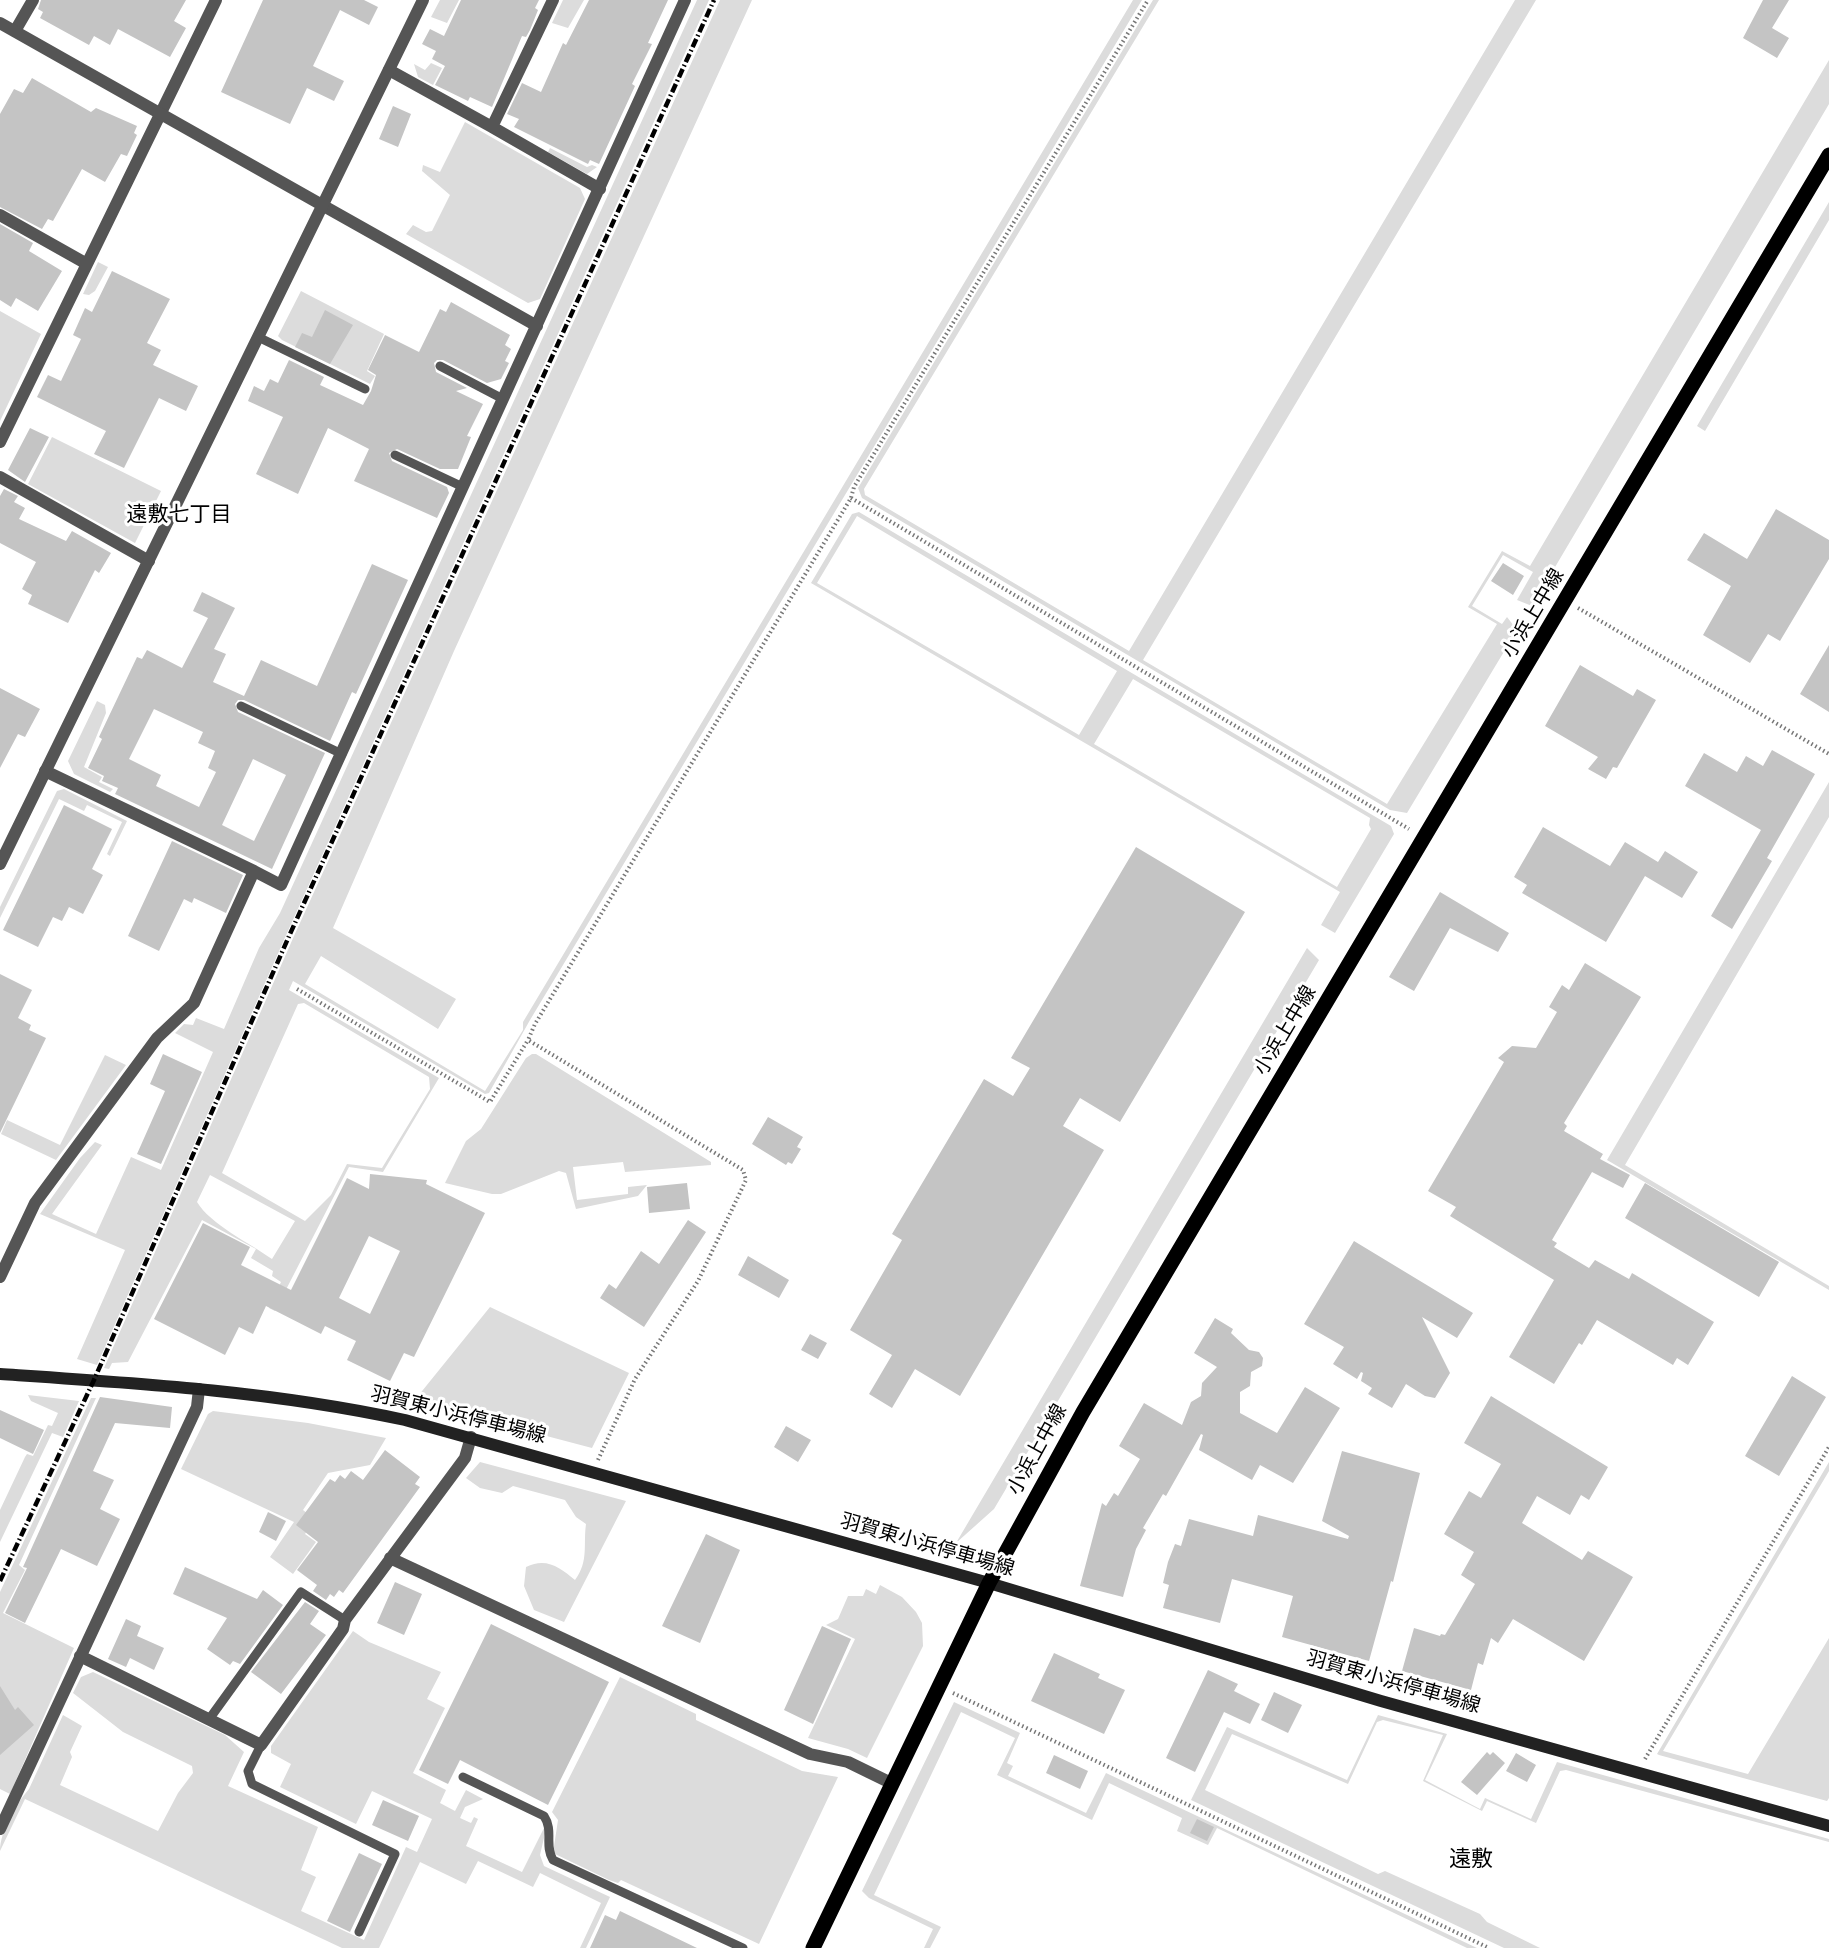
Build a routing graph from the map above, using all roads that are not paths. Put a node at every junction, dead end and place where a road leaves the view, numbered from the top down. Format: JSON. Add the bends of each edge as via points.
{"nodes":[{"id":1,"x":33,"y":0,"type":"edge"},
{"id":2,"x":216,"y":0,"type":"edge"},
{"id":3,"x":423,"y":0,"type":"edge"},
{"id":4,"x":553,"y":0,"type":"edge"},
{"id":5,"x":685,"y":0,"type":"edge"},
{"id":6,"x":0,"y":23,"type":"edge"},
{"id":7,"x":15,"y":31,"type":"junction"},
{"id":8,"x":389,"y":70,"type":"junction"},
{"id":9,"x":160,"y":113,"type":"junction"},
{"id":10,"x":492,"y":127,"type":"junction"},
{"id":11,"x":1829,"y":155,"type":"edge"},
{"id":12,"x":600,"y":189,"type":"junction"},
{"id":13,"x":322,"y":205,"type":"junction"},
{"id":14,"x":0,"y":215,"type":"edge"},
{"id":15,"x":87,"y":264,"type":"junction"},
{"id":16,"x":537,"y":326,"type":"junction"},
{"id":17,"x":258,"y":337,"type":"junction"},
{"id":18,"x":440,"y":366,"type":"dead end"},
{"id":19,"x":365,"y":389,"type":"dead end"},
{"id":20,"x":503,"y":399,"type":"junction"},
{"id":21,"x":0,"y":442,"type":"edge"},
{"id":22,"x":396,"y":455,"type":"dead end"},
{"id":23,"x":0,"y":477,"type":"edge"},
{"id":24,"x":463,"y":487,"type":"junction"},
{"id":25,"x":148,"y":561,"type":"junction"},
{"id":26,"x":241,"y":706,"type":"dead end"},
{"id":27,"x":342,"y":754,"type":"junction"},
{"id":28,"x":45,"y":771,"type":"junction"},
{"id":29,"x":0,"y":864,"type":"edge"},
{"id":30,"x":254,"y":871,"type":"junction"},
{"id":31,"x":0,"y":1277,"type":"edge"},
{"id":32,"x":0,"y":1374,"type":"edge"},
{"id":33,"x":199,"y":1389,"type":"junction"},
{"id":34,"x":471,"y":1437,"type":"junction"},
{"id":35,"x":390,"y":1558,"type":"junction"},
{"id":36,"x":989,"y":1583,"type":"junction"},
{"id":37,"x":345,"y":1620,"type":"junction"},
{"id":38,"x":80,"y":1656,"type":"junction"},
{"id":39,"x":210,"y":1718,"type":"junction"},
{"id":40,"x":261,"y":1745,"type":"junction"},
{"id":41,"x":463,"y":1777,"type":"dead end"},
{"id":42,"x":891,"y":1783,"type":"junction"},
{"id":43,"x":1829,"y":1826,"type":"edge"},
{"id":44,"x":0,"y":1829,"type":"edge"},
{"id":45,"x":359,"y":1932,"type":"dead end"},
{"id":46,"x":743,"y":1948,"type":"edge"},
{"id":47,"x":813,"y":1948,"type":"edge"}],
"edges":[{"from":1,"to":7,"type":"street"},
{"from":2,"to":9,"type":"street"},
{"from":3,"to":8,"type":"street"},
{"from":4,"to":10,"type":"street"},
{"from":5,"to":12,"type":"street"},
{"from":6,"to":7,"type":"street"},
{"from":7,"to":9,"type":"street"},
{"from":8,"to":10,"type":"street"},
{"from":8,"to":13,"type":"street"},
{"from":9,"to":13,"type":"street"},
{"from":9,"to":15,"type":"street"},
{"from":10,"to":12,"type":"street"},
{"from":11,"to":36,"type":"main road","name":"小浜上中線","via":[[1083,1412]]},
{"from":12,"to":16,"type":"street"},
{"from":13,"to":16,"type":"street"},
{"from":13,"to":17,"type":"street"},
{"from":14,"to":15,"type":"street"},
{"from":15,"to":21,"type":"street"},
{"from":16,"to":20,"type":"street"},
{"from":17,"to":19,"type":"lane"},
{"from":17,"to":25,"type":"street"},
{"from":18,"to":20,"type":"lane"},
{"from":20,"to":24,"type":"street"},
{"from":22,"to":24,"type":"lane"},
{"from":23,"to":25,"type":"street"},
{"from":24,"to":27,"type":"street"},
{"from":25,"to":28,"type":"street"},
{"from":26,"to":27,"type":"lane"},
{"from":27,"to":30,"type":"street","via":[[281,885]]},
{"from":28,"to":29,"type":"street"},
{"from":28,"to":30,"type":"street"},
{"from":30,"to":31,"type":"street","via":[[194,1003],[158,1038],[35,1203]]},
{"from":32,"to":33,"type":"main road","name":"羽賀東小浜停車場線"},
{"from":33,"to":34,"type":"main road","name":"羽賀東小浜停車場線","via":[[332,1406]]},
{"from":33,"to":38,"type":"street","via":[[197,1407]]},
{"from":34,"to":35,"type":"street","via":[[465,1458]]},
{"from":34,"to":36,"type":"main road","name":"羽賀東小浜停車場線"},
{"from":35,"to":37,"type":"street"},
{"from":35,"to":42,"type":"street","via":[[810,1754],[848,1762]]},
{"from":36,"to":42,"type":"main road","name":"小浜上中線"},
{"from":36,"to":43,"type":"main road","name":"羽賀東小浜停車場線","via":[[1381,1701]]},
{"from":37,"to":39,"type":"lane","via":[[301,1592]]},
{"from":37,"to":40,"type":"street","via":[[343,1629]]},
{"from":38,"to":39,"type":"street"},
{"from":38,"to":44,"type":"street"},
{"from":39,"to":40,"type":"street"},
{"from":40,"to":45,"type":"lane","via":[[248,1771],[252,1784],[395,1854]]},
{"from":41,"to":46,"type":"lane","via":[[544,1816],[550,1826],[547,1852],[553,1860]]},
{"from":42,"to":47,"type":"main road","name":"小浜上中線"}]}
